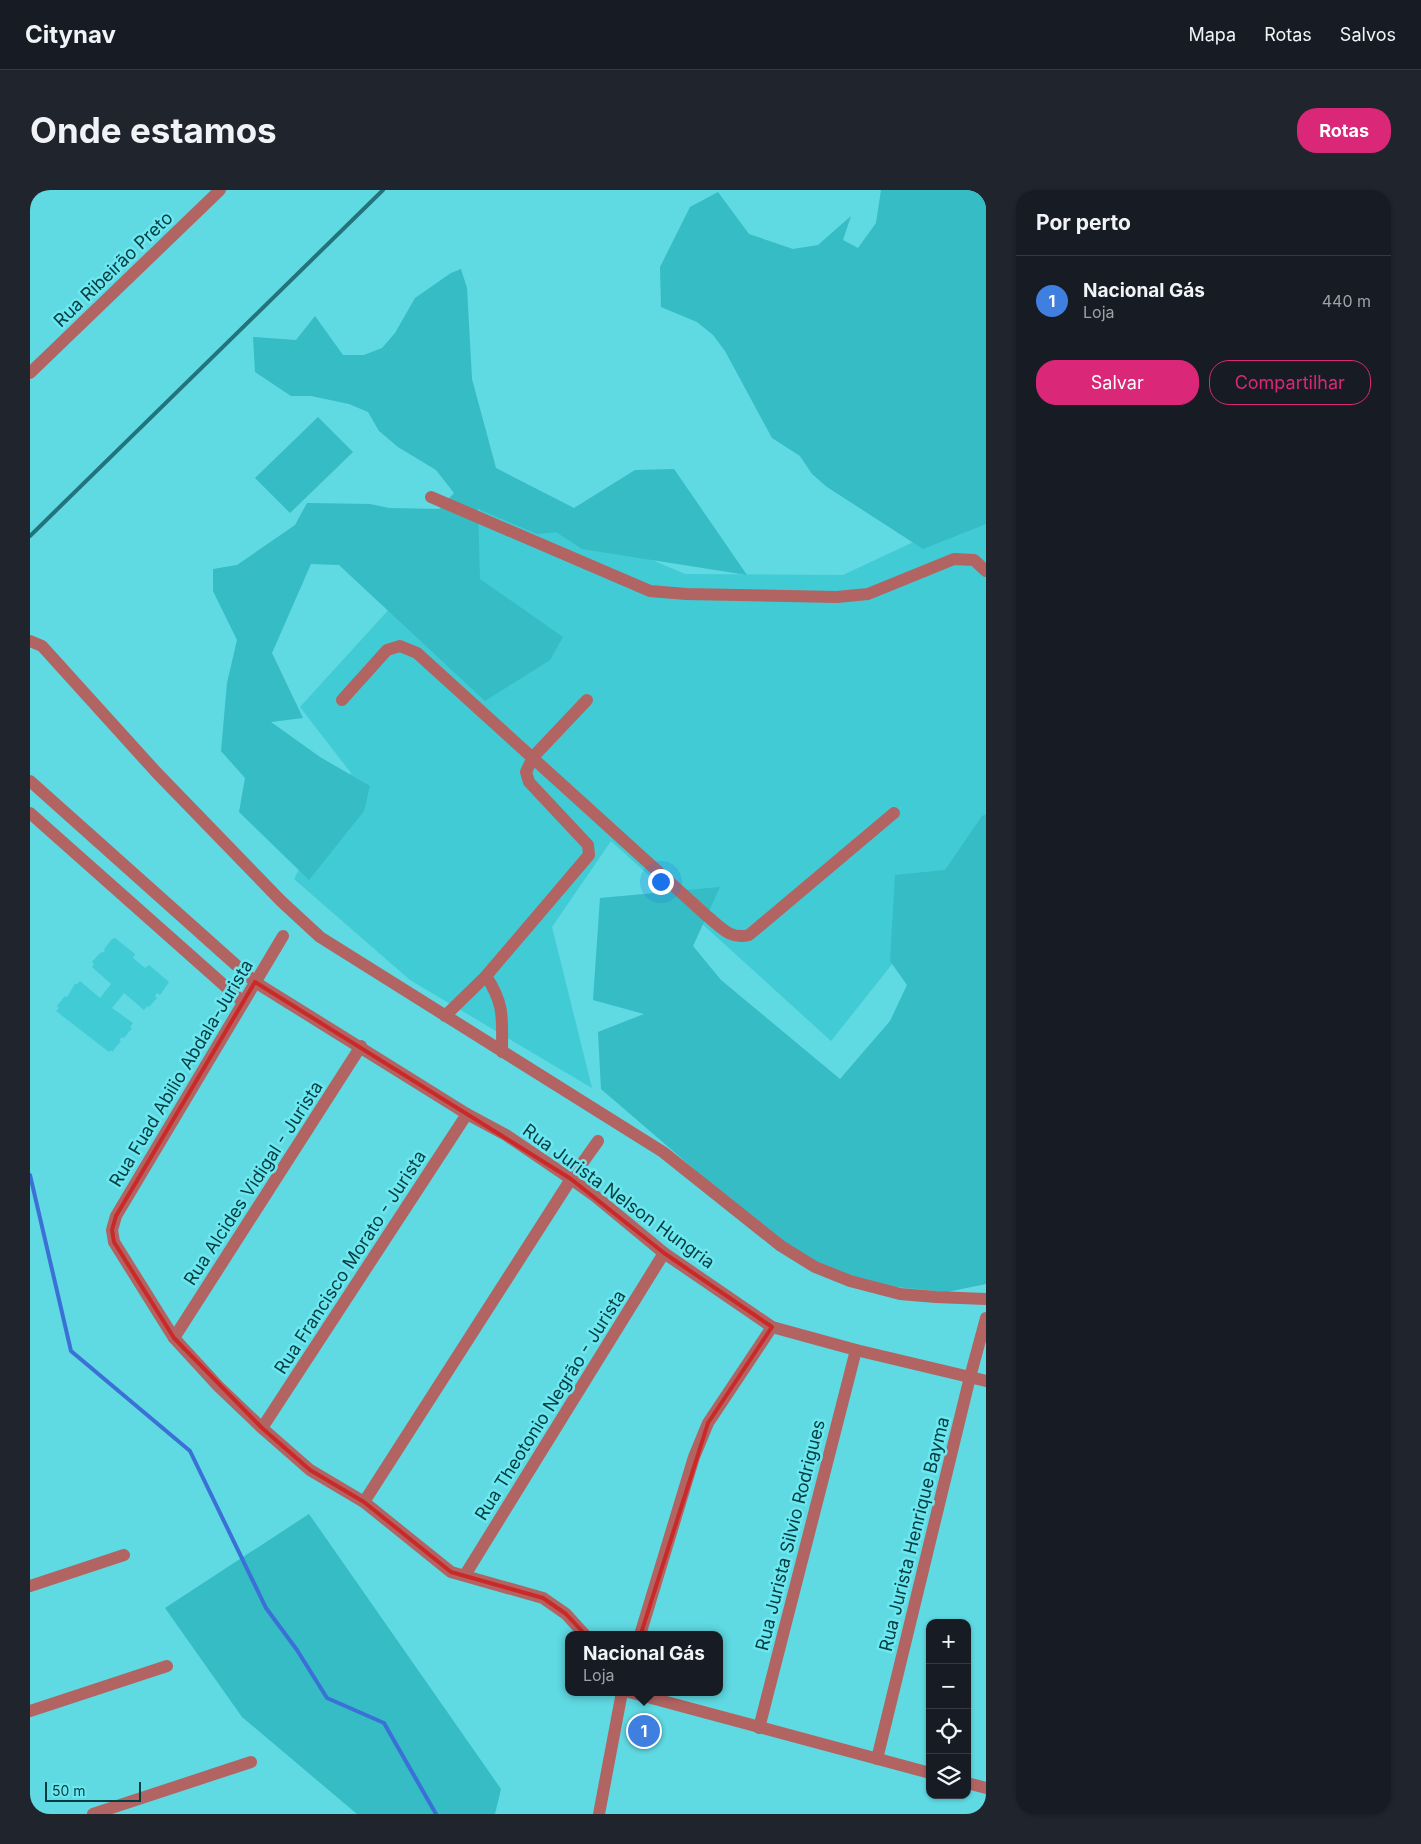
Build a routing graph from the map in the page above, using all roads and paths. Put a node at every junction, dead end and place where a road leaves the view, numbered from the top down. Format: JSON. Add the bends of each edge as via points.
{"nodes":[{"id":1,"x":220,"y":190,"type":"edge"},
{"id":2,"x":30,"y":373,"type":"edge"},
{"id":3,"x":431,"y":497,"type":"dead end"},
{"id":4,"x":986,"y":571,"type":"edge"},
{"id":5,"x":30,"y":641,"type":"edge"},
{"id":6,"x":342,"y":700,"type":"dead end"},
{"id":7,"x":586,"y":700,"type":"dead end"},
{"id":8,"x":533,"y":757,"type":"junction"},
{"id":9,"x":30,"y":780,"type":"edge"},
{"id":10,"x":894,"y":813,"type":"dead end"},
{"id":11,"x":30,"y":814,"type":"edge"},
{"id":12,"x":283,"y":936,"type":"dead end"},
{"id":13,"x":486,"y":976,"type":"junction"},
{"id":14,"x":255,"y":982,"type":"junction"},
{"id":15,"x":243,"y":1002,"type":"junction"},
{"id":16,"x":445,"y":1016,"type":"junction"},
{"id":17,"x":361,"y":1046,"type":"junction"},
{"id":18,"x":502,"y":1052,"type":"junction"},
{"id":19,"x":467,"y":1114,"type":"junction"},
{"id":20,"x":598,"y":1141,"type":"dead end"},
{"id":21,"x":571,"y":1178,"type":"junction"},
{"id":22,"x":664,"y":1253,"type":"junction"},
{"id":23,"x":986,"y":1298,"type":"edge"},
{"id":24,"x":986,"y":1318,"type":"edge"},
{"id":25,"x":772,"y":1327,"type":"junction"},
{"id":26,"x":174,"y":1338,"type":"junction"},
{"id":27,"x":856,"y":1350,"type":"junction"},
{"id":28,"x":970,"y":1377,"type":"junction"},
{"id":29,"x":986,"y":1382,"type":"edge"},
{"id":30,"x":262,"y":1428,"type":"junction"},
{"id":31,"x":364,"y":1502,"type":"junction"},
{"id":32,"x":124,"y":1555,"type":"dead end"},
{"id":33,"x":465,"y":1575,"type":"junction"},
{"id":34,"x":30,"y":1586,"type":"edge"},
{"id":35,"x":581,"y":1631,"type":"edge"},
{"id":36,"x":641,"y":1631,"type":"edge"},
{"id":37,"x":167,"y":1666,"type":"dead end"},
{"id":38,"x":621,"y":1696,"type":"edge"},
{"id":39,"x":643,"y":1696,"type":"edge"},
{"id":40,"x":30,"y":1711,"type":"edge"},
{"id":41,"x":759,"y":1728,"type":"junction"},
{"id":42,"x":877,"y":1759,"type":"junction"},
{"id":43,"x":252,"y":1762,"type":"dead end"},
{"id":44,"x":926,"y":1772,"type":"edge"},
{"id":45,"x":971,"y":1784,"type":"edge"},
{"id":46,"x":986,"y":1788,"type":"edge"},
{"id":47,"x":93,"y":1814,"type":"edge"},
{"id":48,"x":599,"y":1814,"type":"edge"}],
"edges":[{"from":1,"to":2,"type":"street","name":"Rua Ribeirão Preto"},
{"from":3,"to":4,"type":"street","via":[[650,591],[837,597],[868,594],[954,560],[974,560]]},
{"from":5,"to":16,"type":"street","via":[[42,646],[156,772],[320,937]]},
{"from":6,"to":8,"type":"street","via":[[387,650],[400,646],[417,653]]},
{"from":7,"to":8,"type":"street"},
{"from":8,"to":10,"type":"street","via":[[707,916],[739,938],[748,935]]},
{"from":8,"to":13,"type":"street","via":[[526,772],[529,782],[588,846],[589,855]]},
{"from":9,"to":14,"type":"street","name":"Rua Jurista Nelson Hungria"},
{"from":11,"to":15,"type":"street"},
{"from":12,"to":14,"type":"street","name":"Rua Fuad Abilio Abdala-Jurista"},
{"from":13,"to":16,"type":"street"},
{"from":13,"to":18,"type":"street","via":[[499,998]]},
{"from":14,"to":15,"type":"street","name":"Rua Fuad Abilio Abdala-Jurista"},
{"from":14,"to":17,"type":"street","name":"Rua Jurista Nelson Hungria"},
{"from":15,"to":26,"type":"street","name":"Rua Fuad Abilio Abdala-Jurista","via":[[116,1216],[112,1230],[114,1242],[127,1265]]},
{"from":16,"to":18,"type":"street"},
{"from":17,"to":19,"type":"street","name":"Rua Jurista Nelson Hungria"},
{"from":17,"to":26,"type":"street","name":"Rua Alcides Vidigal - Jurista"},
{"from":18,"to":23,"type":"street","via":[[663,1152],[781,1246],[815,1267],[850,1281],[900,1294]]},
{"from":19,"to":21,"type":"street","name":"Rua Jurista Nelson Hungria","via":[[506,1135]]},
{"from":19,"to":30,"type":"street","name":"Rua Francisco Morato - Jurista"},
{"from":20,"to":21,"type":"street"},
{"from":21,"to":22,"type":"street","name":"Rua Jurista Nelson Hungria"},
{"from":21,"to":31,"type":"street"},
{"from":22,"to":25,"type":"street","name":"Rua Jurista Nelson Hungria"},
{"from":22,"to":33,"type":"street","name":"Rua Theotonio Negrão - Jurista"},
{"from":24,"to":28,"type":"street","name":"Rua Jurista Henrique Bayma"},
{"from":25,"to":27,"type":"street","name":"Rua Jurista Nelson Hungria"},
{"from":25,"to":36,"type":"street","via":[[708,1423],[694,1457]]},
{"from":26,"to":30,"type":"street"},
{"from":27,"to":28,"type":"street","name":"Rua Jurista Nelson Hungria"},
{"from":27,"to":41,"type":"street","name":"Rua Jurista Silvio Rodrigues"},
{"from":28,"to":29,"type":"street","name":"Rua Jurista Nelson Hungria"},
{"from":28,"to":42,"type":"street","name":"Rua Jurista Henrique Bayma"},
{"from":30,"to":31,"type":"street","via":[[310,1470]]},
{"from":31,"to":33,"type":"street","via":[[452,1572]]},
{"from":32,"to":34,"type":"street"},
{"from":33,"to":35,"type":"street","via":[[543,1598],[566,1614]]},
{"from":37,"to":40,"type":"street"},
{"from":38,"to":48,"type":"street"},
{"from":39,"to":41,"type":"street"},
{"from":41,"to":42,"type":"street"},
{"from":42,"to":44,"type":"street"},
{"from":43,"to":47,"type":"street"},
{"from":45,"to":46,"type":"street"}]}
